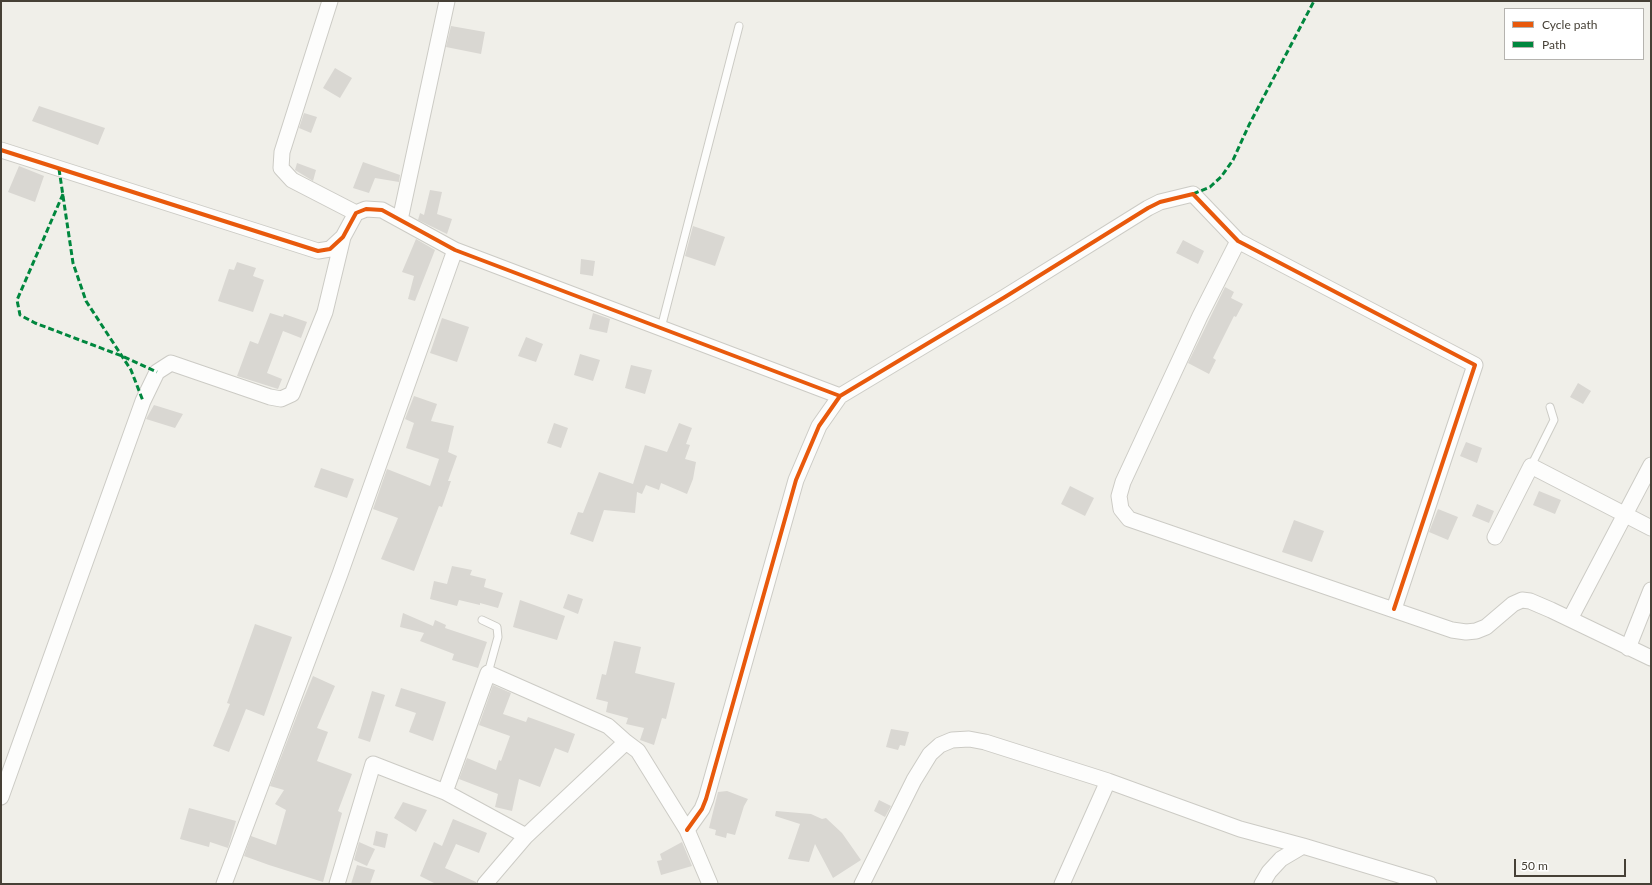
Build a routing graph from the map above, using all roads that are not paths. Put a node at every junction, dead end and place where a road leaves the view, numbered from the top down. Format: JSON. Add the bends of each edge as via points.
{"nodes":[{"id":1,"x":330,"y":1,"type":"edge"},
{"id":2,"x":447,"y":1,"type":"edge"},
{"id":3,"x":739,"y":26,"type":"dead end"},
{"id":4,"x":1,"y":150,"type":"edge"},
{"id":5,"x":356,"y":213,"type":"junction"},
{"id":6,"x":400,"y":220,"type":"junction"},
{"id":7,"x":343,"y":237,"type":"junction"},
{"id":8,"x":1238,"y":241,"type":"junction"},
{"id":9,"x":455,"y":250,"type":"junction"},
{"id":10,"x":661,"y":328,"type":"junction"},
{"id":11,"x":840,"y":396,"type":"junction"},
{"id":12,"x":1550,"y":407,"type":"dead end"},
{"id":13,"x":1651,"y":465,"type":"edge"},
{"id":14,"x":1531,"y":466,"type":"junction"},
{"id":15,"x":1626,"y":515,"type":"junction"},
{"id":16,"x":1651,"y":528,"type":"edge"},
{"id":17,"x":1495,"y":537,"type":"dead end"},
{"id":18,"x":1651,"y":590,"type":"edge"},
{"id":19,"x":1394,"y":609,"type":"junction"},
{"id":20,"x":1570,"y":619,"type":"junction"},
{"id":21,"x":482,"y":620,"type":"dead end"},
{"id":22,"x":1628,"y":648,"type":"junction"},
{"id":23,"x":1651,"y":658,"type":"edge"},
{"id":24,"x":488,"y":673,"type":"junction"},
{"id":25,"x":626,"y":742,"type":"junction"},
{"id":26,"x":1108,"y":782,"type":"junction"},
{"id":27,"x":445,"y":792,"type":"junction"},
{"id":28,"x":1,"y":797,"type":"edge"},
{"id":29,"x":687,"y":830,"type":"junction"},
{"id":30,"x":526,"y":836,"type":"junction"},
{"id":31,"x":1303,"y":846,"type":"junction"},
{"id":32,"x":224,"y":884,"type":"edge"},
{"id":33,"x":337,"y":884,"type":"edge"},
{"id":34,"x":485,"y":884,"type":"edge"},
{"id":35,"x":710,"y":884,"type":"edge"},
{"id":36,"x":862,"y":884,"type":"edge"},
{"id":37,"x":1062,"y":884,"type":"edge"},
{"id":38,"x":1262,"y":884,"type":"edge"},
{"id":39,"x":1429,"y":884,"type":"edge"}],
"edges":[{"from":1,"to":5,"type":"street","via":[[282,152],[281,168],[292,180]]},
{"from":2,"to":6,"type":"street"},
{"from":3,"to":10,"type":"lane"},
{"from":4,"to":7,"type":"street","via":[[318,251],[330,249]]},
{"from":5,"to":6,"type":"street","via":[[366,209],[382,210]]},
{"from":5,"to":7,"type":"street"},
{"from":6,"to":9,"type":"street"},
{"from":7,"to":28,"type":"street","via":[[325,312],[292,394],[281,399],[270,397],[171,363],[157,372],[143,401]]},
{"from":8,"to":11,"type":"street","via":[[1193,194],[1160,202]]},
{"from":8,"to":19,"type":"street","via":[[1475,366]]},
{"from":8,"to":19,"type":"street","via":[[1123,482],[1119,496],[1121,509],[1129,518],[1149,526]]},
{"from":9,"to":10,"type":"street"},
{"from":9,"to":32,"type":"street","via":[[340,574]]},
{"from":10,"to":11,"type":"street"},
{"from":11,"to":29,"type":"street","via":[[819,426],[796,480],[706,799]]},
{"from":12,"to":14,"type":"lane","via":[[1554,420]]},
{"from":13,"to":15,"type":"street"},
{"from":14,"to":15,"type":"street"},
{"from":14,"to":17,"type":"street"},
{"from":15,"to":16,"type":"street"},
{"from":15,"to":20,"type":"street"},
{"from":18,"to":22,"type":"street"},
{"from":19,"to":20,"type":"street","via":[[1452,630],[1466,632],[1486,627],[1513,604],[1522,600],[1530,601]]},
{"from":20,"to":22,"type":"street"},
{"from":21,"to":24,"type":"lane","via":[[497,627],[498,637]]},
{"from":22,"to":23,"type":"street"},
{"from":24,"to":25,"type":"street","via":[[608,726]]},
{"from":24,"to":27,"type":"street"},
{"from":25,"to":29,"type":"street","via":[[638,751]]},
{"from":25,"to":30,"type":"street"},
{"from":26,"to":31,"type":"street","via":[[1240,829]]},
{"from":26,"to":36,"type":"street","via":[[985,742],[952,740],[940,745],[930,754],[914,780]]},
{"from":26,"to":37,"type":"street"},
{"from":27,"to":30,"type":"street"},
{"from":27,"to":33,"type":"street","via":[[373,764]]},
{"from":29,"to":35,"type":"street"},
{"from":30,"to":34,"type":"street"},
{"from":31,"to":38,"type":"street","via":[[1281,859]]},
{"from":31,"to":39,"type":"street"}]}
